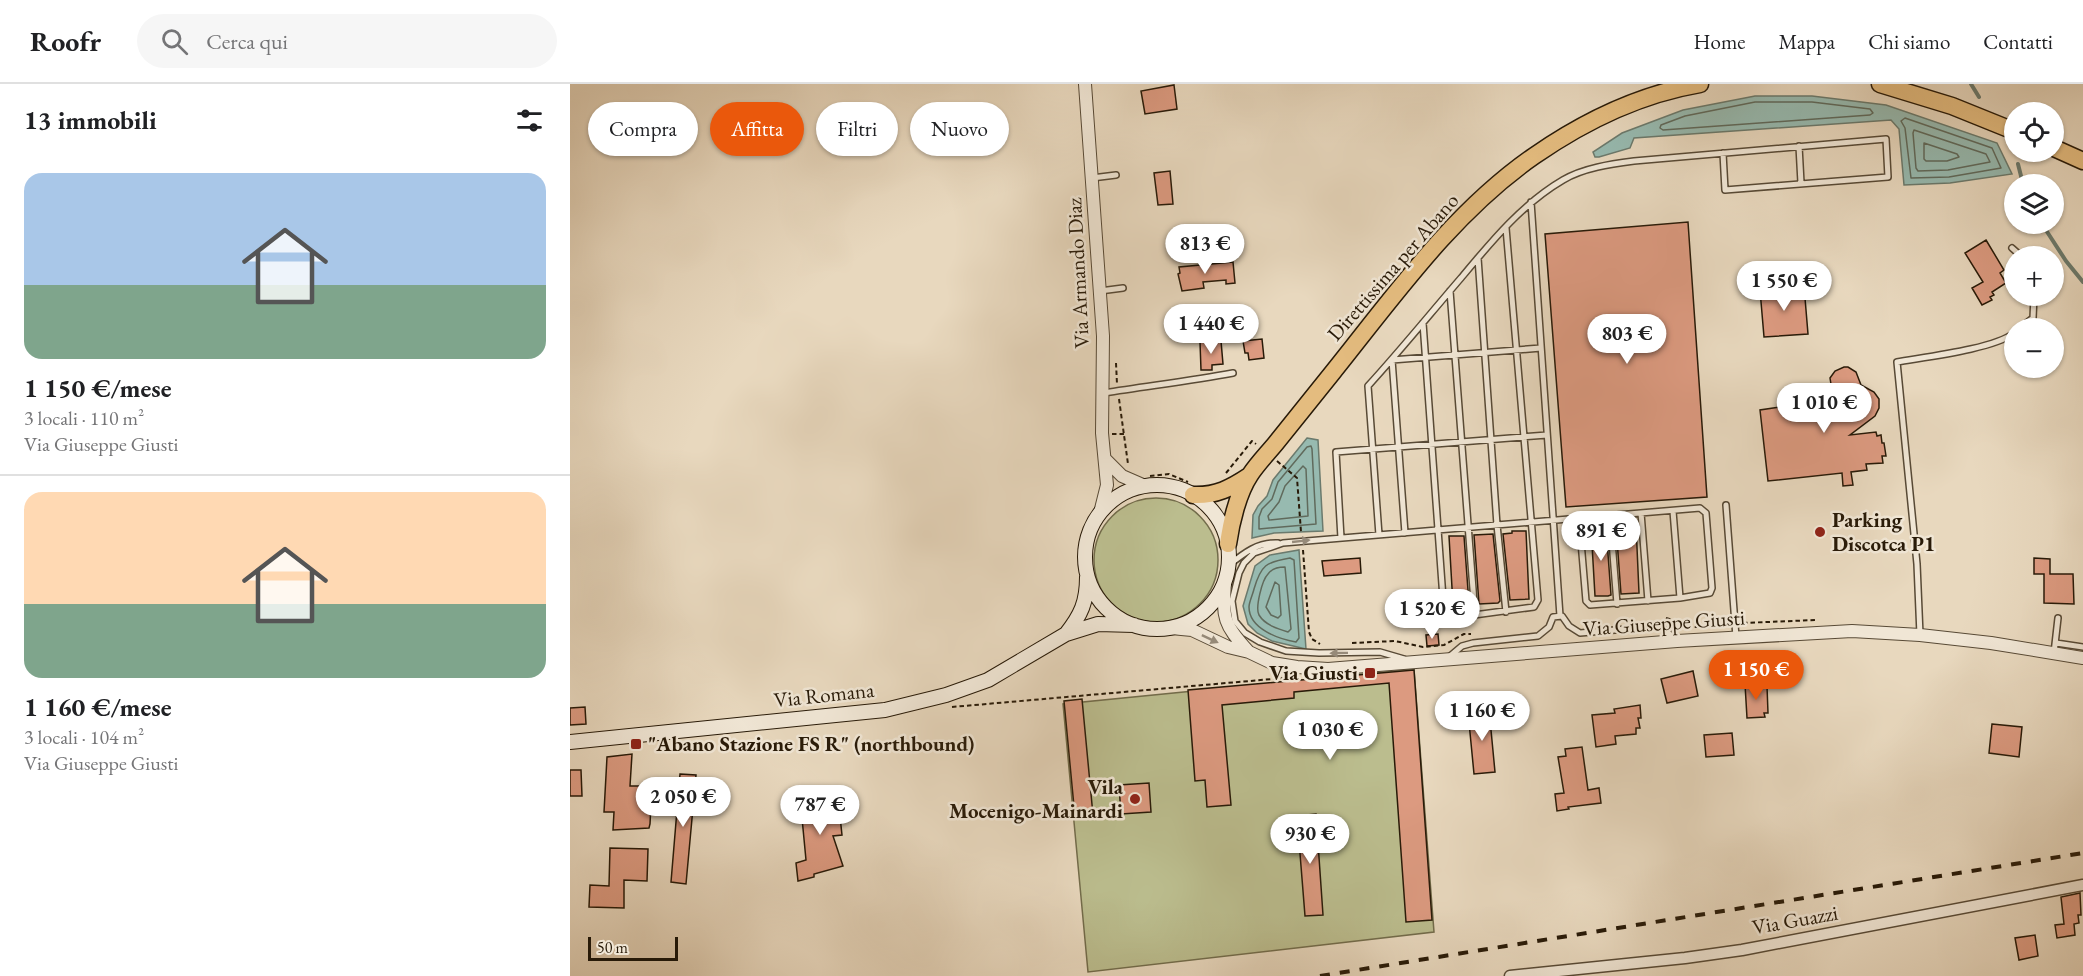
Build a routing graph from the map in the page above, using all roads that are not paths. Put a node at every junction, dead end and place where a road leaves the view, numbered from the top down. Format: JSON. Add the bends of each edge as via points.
{"nodes":[{"id":1,"x":1085,"y":84,"type":"edge"},
{"id":2,"x":1700,"y":84,"type":"edge"},
{"id":3,"x":1880,"y":84,"type":"edge"},
{"id":4,"x":2004,"y":127,"type":"edge"},
{"id":5,"x":1799,"y":147,"type":"junction"},
{"id":6,"x":2064,"y":152,"type":"edge"},
{"id":7,"x":1723,"y":153,"type":"junction"},
{"id":8,"x":2083,"y":161,"type":"edge"},
{"id":9,"x":1116,"y":175,"type":"dead end"},
{"id":10,"x":1092,"y":178,"type":"junction"},
{"id":11,"x":1801,"y":183,"type":"junction"},
{"id":12,"x":1531,"y":202,"type":"junction"},
{"id":13,"x":1506,"y":228,"type":"junction"},
{"id":14,"x":1478,"y":258,"type":"junction"},
{"id":15,"x":1123,"y":288,"type":"dead end"},
{"id":16,"x":1100,"y":291,"type":"junction"},
{"id":17,"x":1450,"y":291,"type":"junction"},
{"id":18,"x":1423,"y":322,"type":"junction"},
{"id":19,"x":2004,"y":339,"type":"edge"},
{"id":20,"x":1541,"y":348,"type":"junction"},
{"id":21,"x":1516,"y":350,"type":"junction"},
{"id":22,"x":1485,"y":353,"type":"junction"},
{"id":23,"x":1456,"y":356,"type":"junction"},
{"id":24,"x":1426,"y":358,"type":"junction"},
{"id":25,"x":1392,"y":360,"type":"junction"},
{"id":26,"x":1233,"y":374,"type":"dead end"},
{"id":27,"x":1102,"y":393,"type":"junction"},
{"id":28,"x":1547,"y":435,"type":"junction"},
{"id":29,"x":1524,"y":437,"type":"junction"},
{"id":30,"x":1492,"y":440,"type":"junction"},
{"id":31,"x":1462,"y":442,"type":"junction"},
{"id":32,"x":1432,"y":445,"type":"junction"},
{"id":33,"x":1400,"y":447,"type":"junction"},
{"id":34,"x":1373,"y":449,"type":"junction"},
{"id":35,"x":1106,"y":460,"type":"junction"},
{"id":36,"x":1249,"y":476,"type":"junction"},
{"id":37,"x":1144,"y":480,"type":"junction"},
{"id":38,"x":1194,"y":490,"type":"junction"},
{"id":39,"x":1726,"y":505,"type":"dead end"},
{"id":40,"x":1673,"y":511,"type":"junction"},
{"id":41,"x":1100,"y":513,"type":"junction"},
{"id":42,"x":1641,"y":513,"type":"junction"},
{"id":43,"x":1610,"y":516,"type":"junction"},
{"id":44,"x":1579,"y":518,"type":"junction"},
{"id":45,"x":1553,"y":520,"type":"junction"},
{"id":46,"x":1531,"y":522,"type":"junction"},
{"id":47,"x":1497,"y":525,"type":"junction"},
{"id":48,"x":1468,"y":528,"type":"junction"},
{"id":49,"x":1438,"y":530,"type":"junction"},
{"id":50,"x":1405,"y":533,"type":"junction"},
{"id":51,"x":1379,"y":535,"type":"junction"},
{"id":52,"x":1341,"y":538,"type":"junction"},
{"id":53,"x":1283,"y":543,"type":"junction"},
{"id":54,"x":1228,"y":544,"type":"junction"},
{"id":55,"x":1229,"y":565,"type":"junction"},
{"id":56,"x":1087,"y":572,"type":"junction"},
{"id":57,"x":1225,"y":583,"type":"junction"},
{"id":58,"x":1680,"y":598,"type":"junction"},
{"id":59,"x":1648,"y":601,"type":"junction"},
{"id":60,"x":1617,"y":603,"type":"junction"},
{"id":61,"x":1506,"y":612,"type":"junction"},
{"id":62,"x":1475,"y":615,"type":"junction"},
{"id":63,"x":1560,"y":616,"type":"junction"},
{"id":64,"x":2058,"y":618,"type":"dead end"},
{"id":65,"x":1134,"y":625,"type":"junction"},
{"id":66,"x":1170,"y":628,"type":"junction"},
{"id":67,"x":1066,"y":634,"type":"junction"},
{"id":68,"x":1920,"y":635,"type":"junction"},
{"id":69,"x":1736,"y":637,"type":"junction"},
{"id":70,"x":1677,"y":641,"type":"junction"},
{"id":71,"x":2083,"y":647,"type":"edge"},
{"id":72,"x":2055,"y":648,"type":"junction"},
{"id":73,"x":1249,"y":652,"type":"junction"},
{"id":74,"x":2083,"y":658,"type":"edge"},
{"id":75,"x":1444,"y":660,"type":"junction"},
{"id":76,"x":1417,"y":663,"type":"junction"},
{"id":77,"x":570,"y":742,"type":"edge"},
{"id":78,"x":2083,"y":885,"type":"edge"},
{"id":79,"x":1510,"y":976,"type":"edge"}],
"edges":[{"from":1,"to":10,"type":"street","name":"Via Armando Diaz"},
{"from":2,"to":36,"type":"highway","name":"Direttissima per Abano","via":[[1654,96],[1583,126],[1504,179],[1435,248]]},
{"from":3,"to":4,"type":"highway"},
{"from":5,"to":7,"type":"lane"},
{"from":5,"to":11,"type":"lane"},
{"from":5,"to":11,"type":"lane","via":[[1886,139],[1888,177]]},
{"from":6,"to":8,"type":"highway"},
{"from":7,"to":11,"type":"lane","via":[[1725,190]]},
{"from":7,"to":12,"type":"lane","via":[[1634,161],[1594,169],[1565,178]]},
{"from":9,"to":10,"type":"lane"},
{"from":10,"to":16,"type":"street","name":"Via Armando Diaz"},
{"from":12,"to":13,"type":"lane"},
{"from":12,"to":20,"type":"lane"},
{"from":13,"to":14,"type":"lane"},
{"from":13,"to":21,"type":"lane"},
{"from":14,"to":17,"type":"lane"},
{"from":14,"to":22,"type":"lane"},
{"from":15,"to":16,"type":"lane"},
{"from":16,"to":27,"type":"street","name":"Via Armando Diaz"},
{"from":17,"to":18,"type":"lane"},
{"from":17,"to":23,"type":"lane"},
{"from":18,"to":24,"type":"lane"},
{"from":18,"to":25,"type":"lane"},
{"from":19,"to":68,"type":"lane","via":[[1897,362]]},
{"from":20,"to":21,"type":"lane"},
{"from":20,"to":28,"type":"lane"},
{"from":21,"to":22,"type":"lane"},
{"from":21,"to":29,"type":"lane"},
{"from":22,"to":23,"type":"lane"},
{"from":22,"to":30,"type":"lane"},
{"from":23,"to":24,"type":"lane"},
{"from":23,"to":31,"type":"lane"},
{"from":24,"to":25,"type":"lane"},
{"from":24,"to":32,"type":"lane"},
{"from":25,"to":33,"type":"lane"},
{"from":25,"to":34,"type":"lane","via":[[1368,386]]},
{"from":26,"to":27,"type":"lane"},
{"from":27,"to":35,"type":"street","name":"Via Armando Diaz"},
{"from":28,"to":29,"type":"lane"},
{"from":28,"to":45,"type":"lane"},
{"from":29,"to":30,"type":"lane"},
{"from":29,"to":46,"type":"lane"},
{"from":30,"to":31,"type":"lane"},
{"from":30,"to":47,"type":"lane"},
{"from":31,"to":32,"type":"lane"},
{"from":31,"to":48,"type":"lane"},
{"from":32,"to":33,"type":"lane"},
{"from":32,"to":49,"type":"lane"},
{"from":33,"to":34,"type":"lane"},
{"from":33,"to":50,"type":"lane"},
{"from":34,"to":51,"type":"lane"},
{"from":34,"to":52,"type":"lane","via":[[1335,454]]},
{"from":35,"to":37,"type":"street","via":[[1122,476]]},
{"from":35,"to":41,"type":"street","name":"Via Armando Diaz","via":[[1107,485]]},
{"from":36,"to":38,"type":"highway","name":"Direttissima per Abano","via":[[1215,494]]},
{"from":36,"to":54,"type":"highway","name":"Direttissima per Abano","via":[[1231,520]]},
{"from":37,"to":38,"type":"main road"},
{"from":37,"to":41,"type":"main road"},
{"from":38,"to":54,"type":"main road","via":[[1221,524]]},
{"from":39,"to":69,"type":"lane"},
{"from":40,"to":42,"type":"lane"},
{"from":40,"to":58,"type":"lane"},
{"from":40,"to":58,"type":"lane","via":[[1700,508],[1706,513],[1711,591],[1708,595]]},
{"from":41,"to":56,"type":"main road","via":[[1085,551]]},
{"from":42,"to":43,"type":"lane"},
{"from":42,"to":59,"type":"lane"},
{"from":43,"to":44,"type":"lane"},
{"from":43,"to":60,"type":"lane"},
{"from":44,"to":45,"type":"lane"},
{"from":44,"to":60,"type":"lane","via":[[1586,601],[1590,605]]},
{"from":45,"to":46,"type":"lane"},
{"from":45,"to":63,"type":"lane"},
{"from":46,"to":47,"type":"lane"},
{"from":46,"to":61,"type":"lane","via":[[1537,604]]},
{"from":47,"to":48,"type":"lane"},
{"from":47,"to":61,"type":"lane"},
{"from":48,"to":49,"type":"lane"},
{"from":48,"to":62,"type":"lane"},
{"from":49,"to":50,"type":"lane"},
{"from":49,"to":62,"type":"lane","via":[[1444,612],[1448,618]]},
{"from":50,"to":51,"type":"lane"},
{"from":51,"to":52,"type":"lane"},
{"from":53,"to":52,"type":"lane","one_way":true},
{"from":53,"to":55,"type":"lane","via":[[1253,548]]},
{"from":76,"to":53,"type":"lane","one_way":true,"via":[[1380,652],[1286,651],[1245,633],[1235,621],[1232,601],[1239,573],[1254,553]]},
{"from":54,"to":55,"type":"main road"},
{"from":55,"to":57,"type":"main road"},
{"from":56,"to":65,"type":"main road","via":[[1096,595],[1112,613]]},
{"from":56,"to":67,"type":"main road","name":"Via Romana","via":[[1083,609]]},
{"from":57,"to":66,"type":"main road","via":[[1212,604],[1193,620]]},
{"from":57,"to":73,"type":"street","name":"Via Giuseppe Giusti","via":[[1226,625]]},
{"from":58,"to":59,"type":"lane"},
{"from":59,"to":60,"type":"lane"},
{"from":61,"to":62,"type":"lane"},
{"from":63,"to":70,"type":"lane","via":[[1580,633],[1660,626]]},
{"from":63,"to":75,"type":"lane","via":[[1553,617],[1549,627],[1538,636],[1462,646]]},
{"from":64,"to":72,"type":"lane"},
{"from":65,"to":66,"type":"main road"},
{"from":65,"to":67,"type":"main road","name":"Via Romana","via":[[1098,624]]},
{"from":66,"to":73,"type":"street","name":"Via Giuseppe Giusti","one_way":true,"via":[[1192,630]]},
{"from":67,"to":77,"type":"main road","name":"Via Romana","via":[[988,680],[885,710]]},
{"from":68,"to":69,"type":"street","name":"Via Giuseppe Giusti","via":[[1852,631]]},
{"from":68,"to":72,"type":"street","name":"Via Giuseppe Giusti"},
{"from":69,"to":70,"type":"street","name":"Via Giuseppe Giusti"},
{"from":70,"to":75,"type":"street","name":"Via Giuseppe Giusti"},
{"from":71,"to":72,"type":"lane"},
{"from":72,"to":74,"type":"street","name":"Via Giuseppe Giusti"},
{"from":73,"to":76,"type":"street","name":"Via Giuseppe Giusti","via":[[1272,663],[1297,667],[1328,669]]},
{"from":75,"to":76,"type":"street","name":"Via Giuseppe Giusti"},
{"from":78,"to":79,"type":"street","name":"Via Guazzi","via":[[1742,950]]}]}
